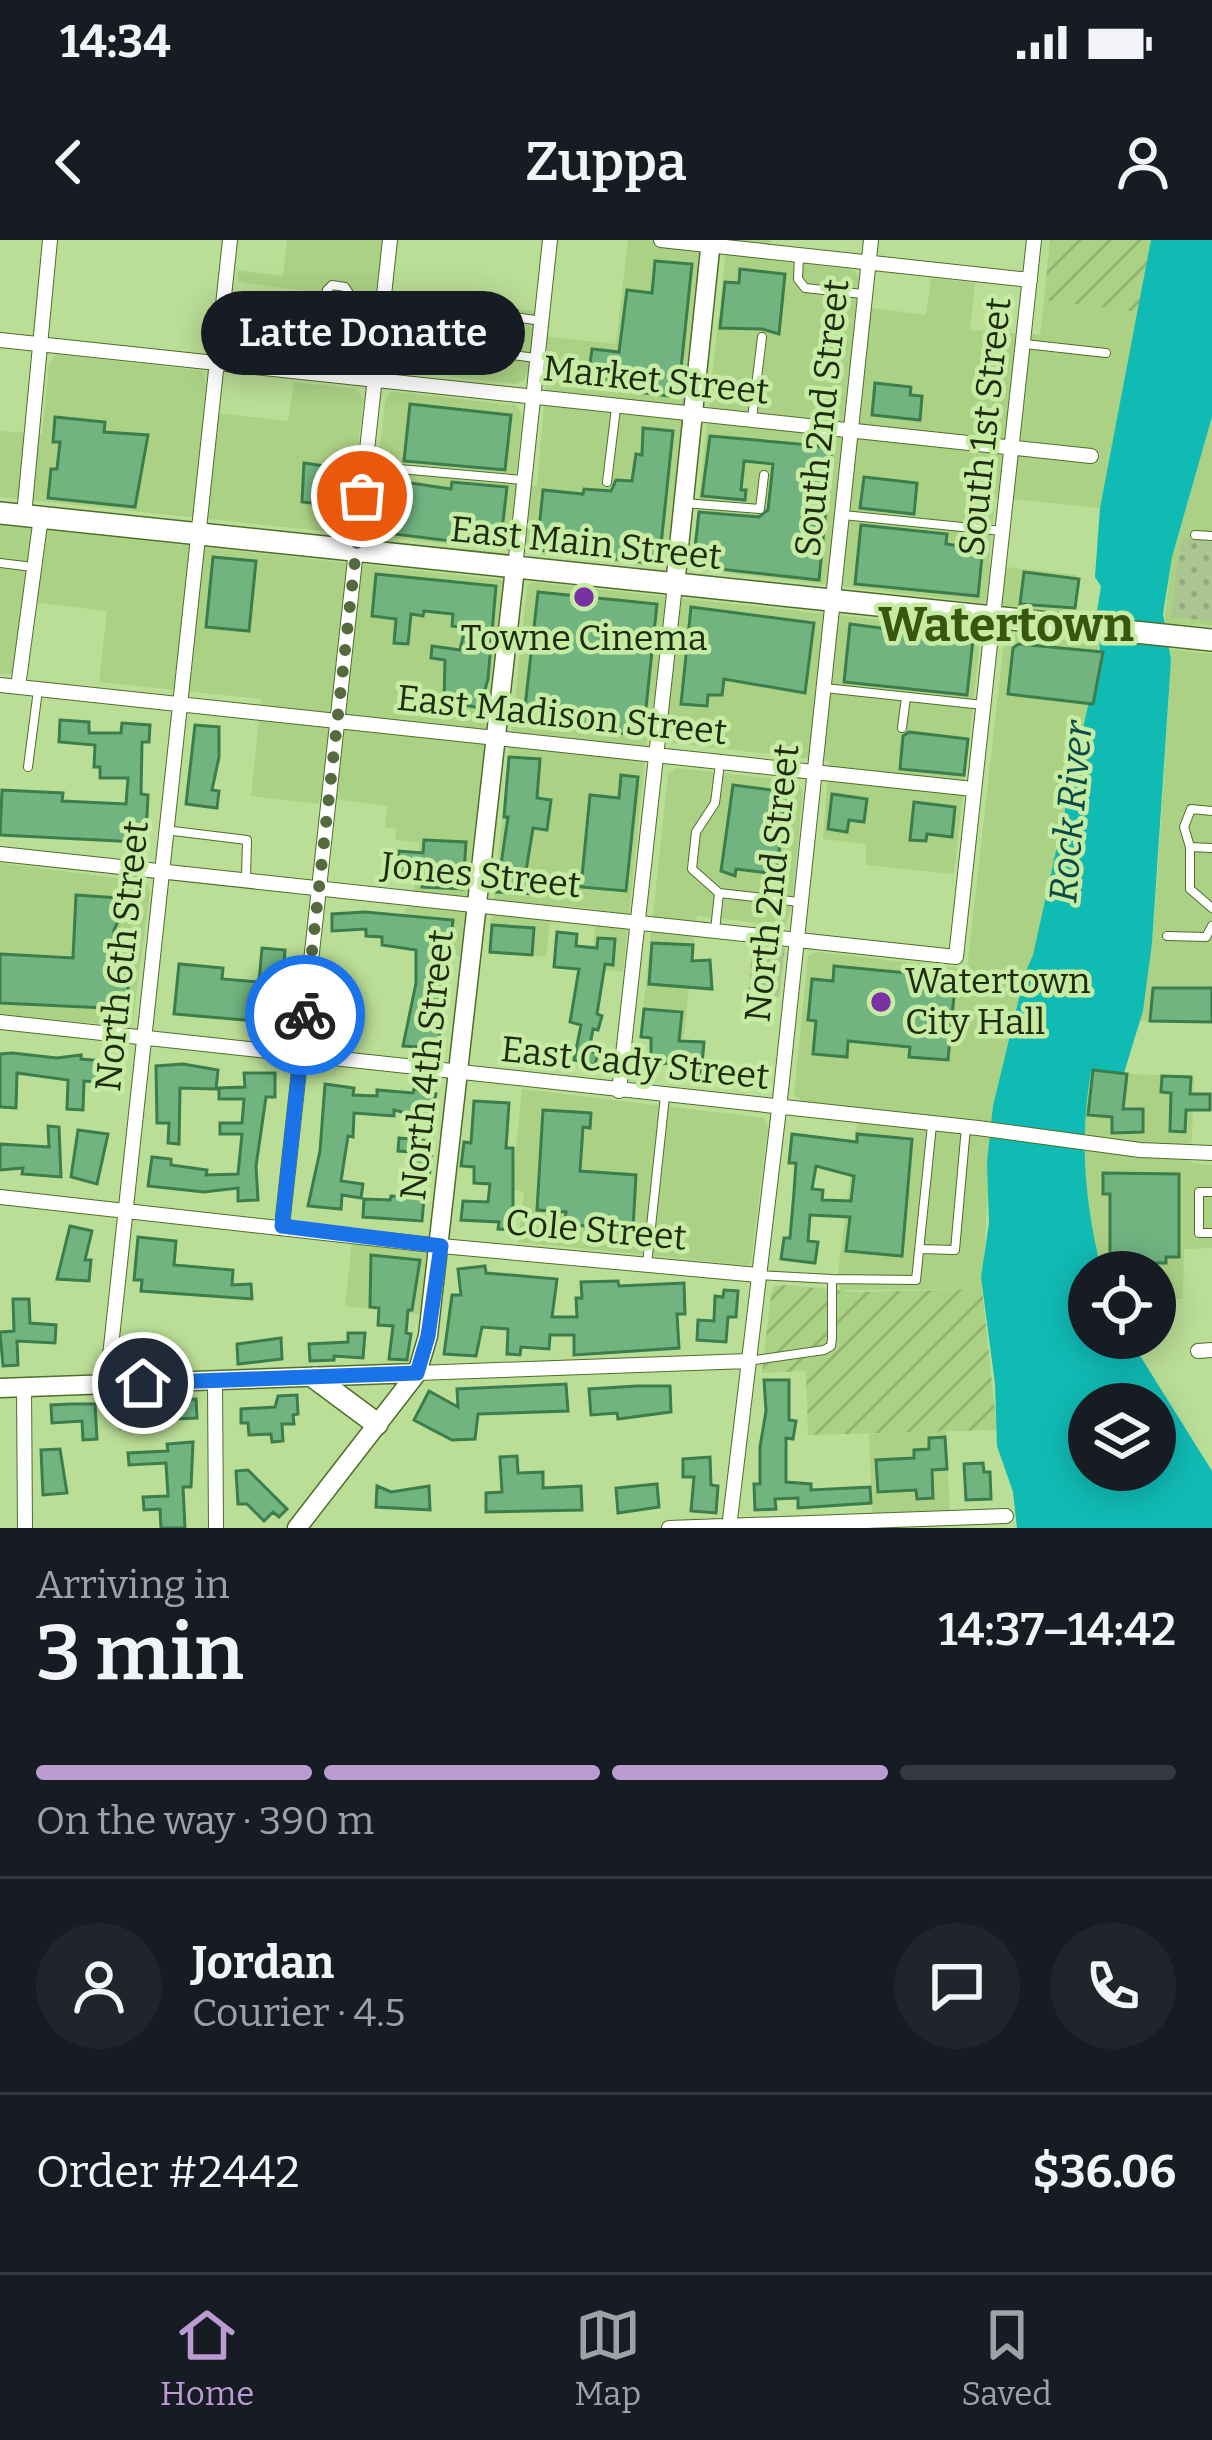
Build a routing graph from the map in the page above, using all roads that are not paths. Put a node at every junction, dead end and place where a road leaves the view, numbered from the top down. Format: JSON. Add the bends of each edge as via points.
{"nodes":[{"id":1,"x":50,"y":240,"type":"edge"},
{"id":2,"x":230,"y":240,"type":"edge"},
{"id":3,"x":390,"y":240,"type":"edge"},
{"id":4,"x":550,"y":240,"type":"edge"},
{"id":5,"x":661,"y":240,"type":"edge"},
{"id":6,"x":871,"y":240,"type":"edge"},
{"id":7,"x":1034,"y":240,"type":"edge"},
{"id":8,"x":711,"y":243,"type":"edge"},
{"id":9,"x":799,"y":255,"type":"junction"},
{"id":10,"x":869,"y":263,"type":"junction"},
{"id":11,"x":1030,"y":280,"type":"junction"},
{"id":12,"x":866,"y":295,"type":"junction"},
{"id":13,"x":542,"y":321,"type":"junction"},
{"id":14,"x":318,"y":328,"type":"junction"},
{"id":15,"x":345,"y":333,"type":"junction"},
{"id":16,"x":379,"y":338,"type":"junction"},
{"id":17,"x":761,"y":338,"type":"dead end"},
{"id":18,"x":0,"y":340,"type":"edge"},
{"id":19,"x":39,"y":344,"type":"junction"},
{"id":20,"x":1023,"y":344,"type":"junction"},
{"id":21,"x":1106,"y":353,"type":"dead end"},
{"id":22,"x":538,"y":358,"type":"junction"},
{"id":23,"x":217,"y":363,"type":"junction"},
{"id":24,"x":307,"y":373,"type":"junction"},
{"id":25,"x":374,"y":380,"type":"junction"},
{"id":26,"x":533,"y":397,"type":"junction"},
{"id":27,"x":616,"y":406,"type":"junction"},
{"id":28,"x":692,"y":413,"type":"junction"},
{"id":29,"x":752,"y":421,"type":"junction"},
{"id":30,"x":851,"y":432,"type":"junction"},
{"id":31,"x":1012,"y":448,"type":"junction"},
{"id":32,"x":1091,"y":455,"type":"dead end"},
{"id":33,"x":365,"y":466,"type":"junction"},
{"id":34,"x":764,"y":476,"type":"dead end"},
{"id":35,"x":524,"y":480,"type":"junction"},
{"id":36,"x":607,"y":482,"type":"dead end"},
{"id":37,"x":682,"y":503,"type":"junction"},
{"id":38,"x":0,"y":513,"type":"edge"},
{"id":39,"x":842,"y":515,"type":"junction"},
{"id":40,"x":33,"y":516,"type":"junction"},
{"id":41,"x":1004,"y":531,"type":"junction"},
{"id":42,"x":199,"y":534,"type":"junction"},
{"id":43,"x":1195,"y":535,"type":"dead end"},
{"id":44,"x":1212,"y":536,"type":"edge"},
{"id":45,"x":356,"y":551,"type":"junction"},
{"id":46,"x":0,"y":563,"type":"edge"},
{"id":47,"x":35,"y":567,"type":"junction"},
{"id":48,"x":515,"y":568,"type":"junction"},
{"id":49,"x":675,"y":585,"type":"junction"},
{"id":50,"x":832,"y":602,"type":"junction"},
{"id":51,"x":995,"y":620,"type":"junction"},
{"id":52,"x":1212,"y":640,"type":"edge"},
{"id":53,"x":0,"y":685,"type":"edge"},
{"id":54,"x":18,"y":687,"type":"junction"},
{"id":55,"x":38,"y":688,"type":"junction"},
{"id":56,"x":823,"y":688,"type":"junction"},
{"id":57,"x":906,"y":697,"type":"junction"},
{"id":58,"x":179,"y":703,"type":"junction"},
{"id":59,"x":984,"y":705,"type":"junction"},
{"id":60,"x":336,"y":720,"type":"junction"},
{"id":61,"x":902,"y":728,"type":"dead end"},
{"id":62,"x":497,"y":738,"type":"junction"},
{"id":63,"x":655,"y":756,"type":"junction"},
{"id":64,"x":720,"y":763,"type":"junction"},
{"id":65,"x":28,"y":767,"type":"dead end"},
{"id":66,"x":813,"y":772,"type":"junction"},
{"id":67,"x":974,"y":789,"type":"junction"},
{"id":68,"x":1212,"y":811,"type":"edge"},
{"id":69,"x":165,"y":830,"type":"junction"},
{"id":70,"x":1190,"y":847,"type":"junction"},
{"id":71,"x":1212,"y":848,"type":"edge"},
{"id":72,"x":0,"y":854,"type":"edge"},
{"id":73,"x":162,"y":871,"type":"junction"},
{"id":74,"x":245,"y":880,"type":"junction"},
{"id":75,"x":319,"y":887,"type":"junction"},
{"id":76,"x":719,"y":893,"type":"junction"},
{"id":77,"x":801,"y":902,"type":"junction"},
{"id":78,"x":478,"y":904,"type":"junction"},
{"id":79,"x":1212,"y":908,"type":"edge"},
{"id":80,"x":639,"y":922,"type":"junction"},
{"id":81,"x":1212,"y":926,"type":"edge"},
{"id":82,"x":715,"y":931,"type":"junction"},
{"id":83,"x":1167,"y":936,"type":"dead end"},
{"id":84,"x":797,"y":940,"type":"junction"},
{"id":85,"x":956,"y":957,"type":"joint"},
{"id":86,"x":0,"y":1022,"type":"edge"},
{"id":87,"x":145,"y":1038,"type":"junction"},
{"id":88,"x":301,"y":1056,"type":"junction"},
{"id":89,"x":458,"y":1073,"type":"junction"},
{"id":90,"x":619,"y":1091,"type":"junction"},
{"id":91,"x":665,"y":1096,"type":"junction"},
{"id":92,"x":779,"y":1109,"type":"junction"},
{"id":93,"x":932,"y":1124,"type":"junction"},
{"id":94,"x":972,"y":1127,"type":"junction"},
{"id":95,"x":1212,"y":1153,"type":"edge"},
{"id":96,"x":1212,"y":1192,"type":"edge"},
{"id":97,"x":0,"y":1197,"type":"edge"},
{"id":98,"x":126,"y":1210,"type":"junction"},
{"id":99,"x":282,"y":1226,"type":"junction"},
{"id":100,"x":1212,"y":1232,"type":"edge"},
{"id":101,"x":441,"y":1246,"type":"junction"},
{"id":102,"x":920,"y":1249,"type":"junction"},
{"id":103,"x":646,"y":1265,"type":"junction"},
{"id":104,"x":758,"y":1275,"type":"junction"},
{"id":105,"x":832,"y":1280,"type":"junction"},
{"id":106,"x":748,"y":1361,"type":"junction"},
{"id":107,"x":417,"y":1373,"type":"junction"},
{"id":108,"x":315,"y":1378,"type":"junction"},
{"id":109,"x":215,"y":1382,"type":"junction"},
{"id":110,"x":107,"y":1384,"type":"junction"},
{"id":111,"x":24,"y":1387,"type":"junction"},
{"id":112,"x":0,"y":1388,"type":"edge"},
{"id":113,"x":377,"y":1424,"type":"junction"},
{"id":114,"x":1006,"y":1516,"type":"dead end"},
{"id":115,"x":729,"y":1527,"type":"edge"},
{"id":116,"x":25,"y":1528,"type":"edge"},
{"id":117,"x":216,"y":1528,"type":"edge"},
{"id":118,"x":297,"y":1528,"type":"edge"},
{"id":119,"x":670,"y":1528,"type":"edge"}],
"edges":[{"from":1,"to":19,"type":"street"},
{"from":2,"to":23,"type":"street","name":"North 6th Street"},
{"from":3,"to":16,"type":"street"},
{"from":4,"to":13,"type":"street"},
{"from":5,"to":8,"type":"street"},
{"from":6,"to":10,"type":"street","name":"South 2nd Street"},
{"from":7,"to":11,"type":"street","name":"South 1st Street"},
{"from":8,"to":9,"type":"street"},
{"from":8,"to":28,"type":"street"},
{"from":9,"to":10,"type":"street"},
{"from":9,"to":12,"type":"lane","via":[[797,279],[805,288]]},
{"from":10,"to":11,"type":"street"},
{"from":10,"to":12,"type":"street","name":"South 2nd Street"},
{"from":11,"to":20,"type":"street","name":"South 1st Street"},
{"from":12,"to":30,"type":"street","name":"South 2nd Street"},
{"from":13,"to":22,"type":"street"},
{"from":13,"to":22,"type":"lane","via":[[472,311],[463,343]]},
{"from":14,"to":15,"type":"lane"},
{"from":14,"to":15,"type":"lane","via":[[327,290],[346,287]]},
{"from":14,"to":24,"type":"lane"},
{"from":15,"to":16,"type":"lane"},
{"from":16,"to":25,"type":"street"},
{"from":17,"to":29,"type":"lane"},
{"from":18,"to":19,"type":"street","name":"Market Street"},
{"from":19,"to":23,"type":"street","name":"Market Street"},
{"from":19,"to":40,"type":"street"},
{"from":20,"to":21,"type":"lane"},
{"from":20,"to":31,"type":"street","name":"South 1st Street"},
{"from":22,"to":26,"type":"street"},
{"from":23,"to":24,"type":"street","name":"Market Street"},
{"from":23,"to":42,"type":"street","name":"North 6th Street"},
{"from":24,"to":25,"type":"street","name":"Market Street"},
{"from":25,"to":26,"type":"street","name":"Market Street"},
{"from":25,"to":33,"type":"street"},
{"from":26,"to":27,"type":"street","name":"Market Street"},
{"from":26,"to":35,"type":"street"},
{"from":27,"to":28,"type":"street","name":"Market Street"},
{"from":27,"to":36,"type":"lane"},
{"from":28,"to":29,"type":"street","name":"Market Street"},
{"from":28,"to":37,"type":"street"},
{"from":29,"to":30,"type":"street","name":"Market Street"},
{"from":30,"to":31,"type":"street","name":"Market Street"},
{"from":30,"to":39,"type":"street","name":"South 2nd Street"},
{"from":31,"to":32,"type":"street","name":"Market Street"},
{"from":31,"to":41,"type":"street","name":"South 1st Street"},
{"from":33,"to":35,"type":"lane"},
{"from":33,"to":45,"type":"street"},
{"from":34,"to":37,"type":"lane","via":[[760,509]]},
{"from":35,"to":48,"type":"street"},
{"from":37,"to":49,"type":"street"},
{"from":38,"to":40,"type":"main road","name":"East Main Street"},
{"from":39,"to":41,"type":"lane"},
{"from":39,"to":50,"type":"street","name":"South 2nd Street"},
{"from":40,"to":42,"type":"main road","name":"East Main Street"},
{"from":40,"to":47,"type":"street"},
{"from":41,"to":51,"type":"street","name":"South 1st Street"},
{"from":42,"to":45,"type":"main road","name":"East Main Street"},
{"from":42,"to":58,"type":"street","name":"North 6th Street"},
{"from":43,"to":44,"type":"lane"},
{"from":45,"to":48,"type":"main road","name":"East Main Street"},
{"from":45,"to":60,"type":"street"},
{"from":46,"to":47,"type":"lane"},
{"from":47,"to":54,"type":"street"},
{"from":48,"to":49,"type":"main road","name":"East Main Street"},
{"from":48,"to":62,"type":"street","name":"North 4th Street"},
{"from":49,"to":50,"type":"main road","name":"East Main Street"},
{"from":49,"to":63,"type":"street"},
{"from":50,"to":51,"type":"main road","name":"East Main Street"},
{"from":50,"to":56,"type":"street","name":"North 2nd Street"},
{"from":51,"to":52,"type":"main road","name":"East Main Street"},
{"from":51,"to":59,"type":"street","name":"South 1st Street"},
{"from":53,"to":54,"type":"street","name":"East Madison Street"},
{"from":54,"to":55,"type":"street","name":"East Madison Street"},
{"from":55,"to":58,"type":"street","name":"East Madison Street"},
{"from":55,"to":65,"type":"lane"},
{"from":56,"to":57,"type":"lane"},
{"from":56,"to":66,"type":"street","name":"North 2nd Street"},
{"from":57,"to":59,"type":"lane"},
{"from":57,"to":61,"type":"lane"},
{"from":58,"to":60,"type":"street","name":"East Madison Street"},
{"from":58,"to":69,"type":"street","name":"North 6th Street"},
{"from":59,"to":67,"type":"street","name":"South 1st Street"},
{"from":60,"to":62,"type":"street","name":"East Madison Street"},
{"from":60,"to":75,"type":"street"},
{"from":62,"to":63,"type":"street","name":"East Madison Street"},
{"from":62,"to":78,"type":"street","name":"North 4th Street"},
{"from":63,"to":64,"type":"street","name":"East Madison Street"},
{"from":63,"to":80,"type":"street"},
{"from":64,"to":66,"type":"street","name":"East Madison Street"},
{"from":64,"to":76,"type":"lane","via":[[716,803],[696,832],[692,869]]},
{"from":66,"to":67,"type":"street","name":"East Madison Street"},
{"from":66,"to":77,"type":"street","name":"North 2nd Street"},
{"from":67,"to":85,"type":"street","name":"South 1st Street"},
{"from":68,"to":70,"type":"lane","via":[[1191,809],[1184,827]]},
{"from":69,"to":73,"type":"street","name":"North 6th Street"},
{"from":69,"to":74,"type":"lane","via":[[247,840]]},
{"from":70,"to":71,"type":"lane"},
{"from":70,"to":79,"type":"lane","via":[[1190,889]]},
{"from":72,"to":73,"type":"street","name":"Jones Street"},
{"from":73,"to":74,"type":"street","name":"Jones Street"},
{"from":73,"to":87,"type":"street","name":"North 6th Street"},
{"from":74,"to":75,"type":"street","name":"Jones Street"},
{"from":75,"to":78,"type":"street","name":"Jones Street"},
{"from":75,"to":88,"type":"street"},
{"from":76,"to":77,"type":"lane"},
{"from":76,"to":82,"type":"lane"},
{"from":77,"to":84,"type":"street","name":"North 2nd Street"},
{"from":78,"to":80,"type":"street","name":"Jones Street"},
{"from":78,"to":89,"type":"street","name":"North 4th Street"},
{"from":80,"to":82,"type":"street","name":"Jones Street"},
{"from":80,"to":90,"type":"street"},
{"from":81,"to":83,"type":"lane","via":[[1206,938]]},
{"from":82,"to":84,"type":"street","name":"Jones Street"},
{"from":84,"to":85,"type":"street","name":"Jones Street"},
{"from":84,"to":92,"type":"street","name":"North 2nd Street"},
{"from":86,"to":87,"type":"street","name":"East Cady Street"},
{"from":87,"to":88,"type":"street","name":"East Cady Street"},
{"from":87,"to":98,"type":"street","name":"North 6th Street"},
{"from":88,"to":89,"type":"street","name":"East Cady Street"},
{"from":88,"to":99,"type":"street"},
{"from":89,"to":90,"type":"street","name":"East Cady Street"},
{"from":89,"to":101,"type":"street","name":"North 4th Street"},
{"from":90,"to":91,"type":"street","name":"East Cady Street"},
{"from":91,"to":92,"type":"street","name":"East Cady Street"},
{"from":91,"to":103,"type":"lane"},
{"from":92,"to":93,"type":"street","name":"East Cady Street"},
{"from":92,"to":104,"type":"street","name":"North 2nd Street"},
{"from":93,"to":94,"type":"street","name":"East Cady Street"},
{"from":93,"to":102,"type":"lane"},
{"from":94,"to":95,"type":"street","name":"East Cady Street"},
{"from":94,"to":102,"type":"lane","via":[[956,1250]]},
{"from":96,"to":100,"type":"lane","via":[[1199,1192],[1199,1233]]},
{"from":97,"to":98,"type":"street","name":"Cole Street"},
{"from":98,"to":99,"type":"street","name":"Cole Street"},
{"from":98,"to":110,"type":"street","name":"North 6th Street"},
{"from":99,"to":101,"type":"street","name":"Cole Street"},
{"from":101,"to":103,"type":"street","name":"Cole Street"},
{"from":101,"to":107,"type":"street","name":"North 4th Street"},
{"from":102,"to":105,"type":"lane","via":[[916,1280]]},
{"from":103,"to":104,"type":"street","name":"Cole Street"},
{"from":104,"to":105,"type":"lane"},
{"from":104,"to":106,"type":"street","name":"North 2nd Street"},
{"from":105,"to":106,"type":"lane","via":[[831,1346]]},
{"from":106,"to":107,"type":"street"},
{"from":106,"to":115,"type":"street","name":"North 2nd Street"},
{"from":107,"to":108,"type":"street"},
{"from":107,"to":113,"type":"street","name":"North 4th Street"},
{"from":108,"to":109,"type":"street"},
{"from":108,"to":113,"type":"main road"},
{"from":109,"to":110,"type":"street"},
{"from":109,"to":117,"type":"street"},
{"from":110,"to":111,"type":"street"},
{"from":111,"to":112,"type":"street"},
{"from":111,"to":116,"type":"street"},
{"from":113,"to":118,"type":"street","name":"North 4th Street"},
{"from":114,"to":115,"type":"street"},
{"from":115,"to":119,"type":"street"}]}
